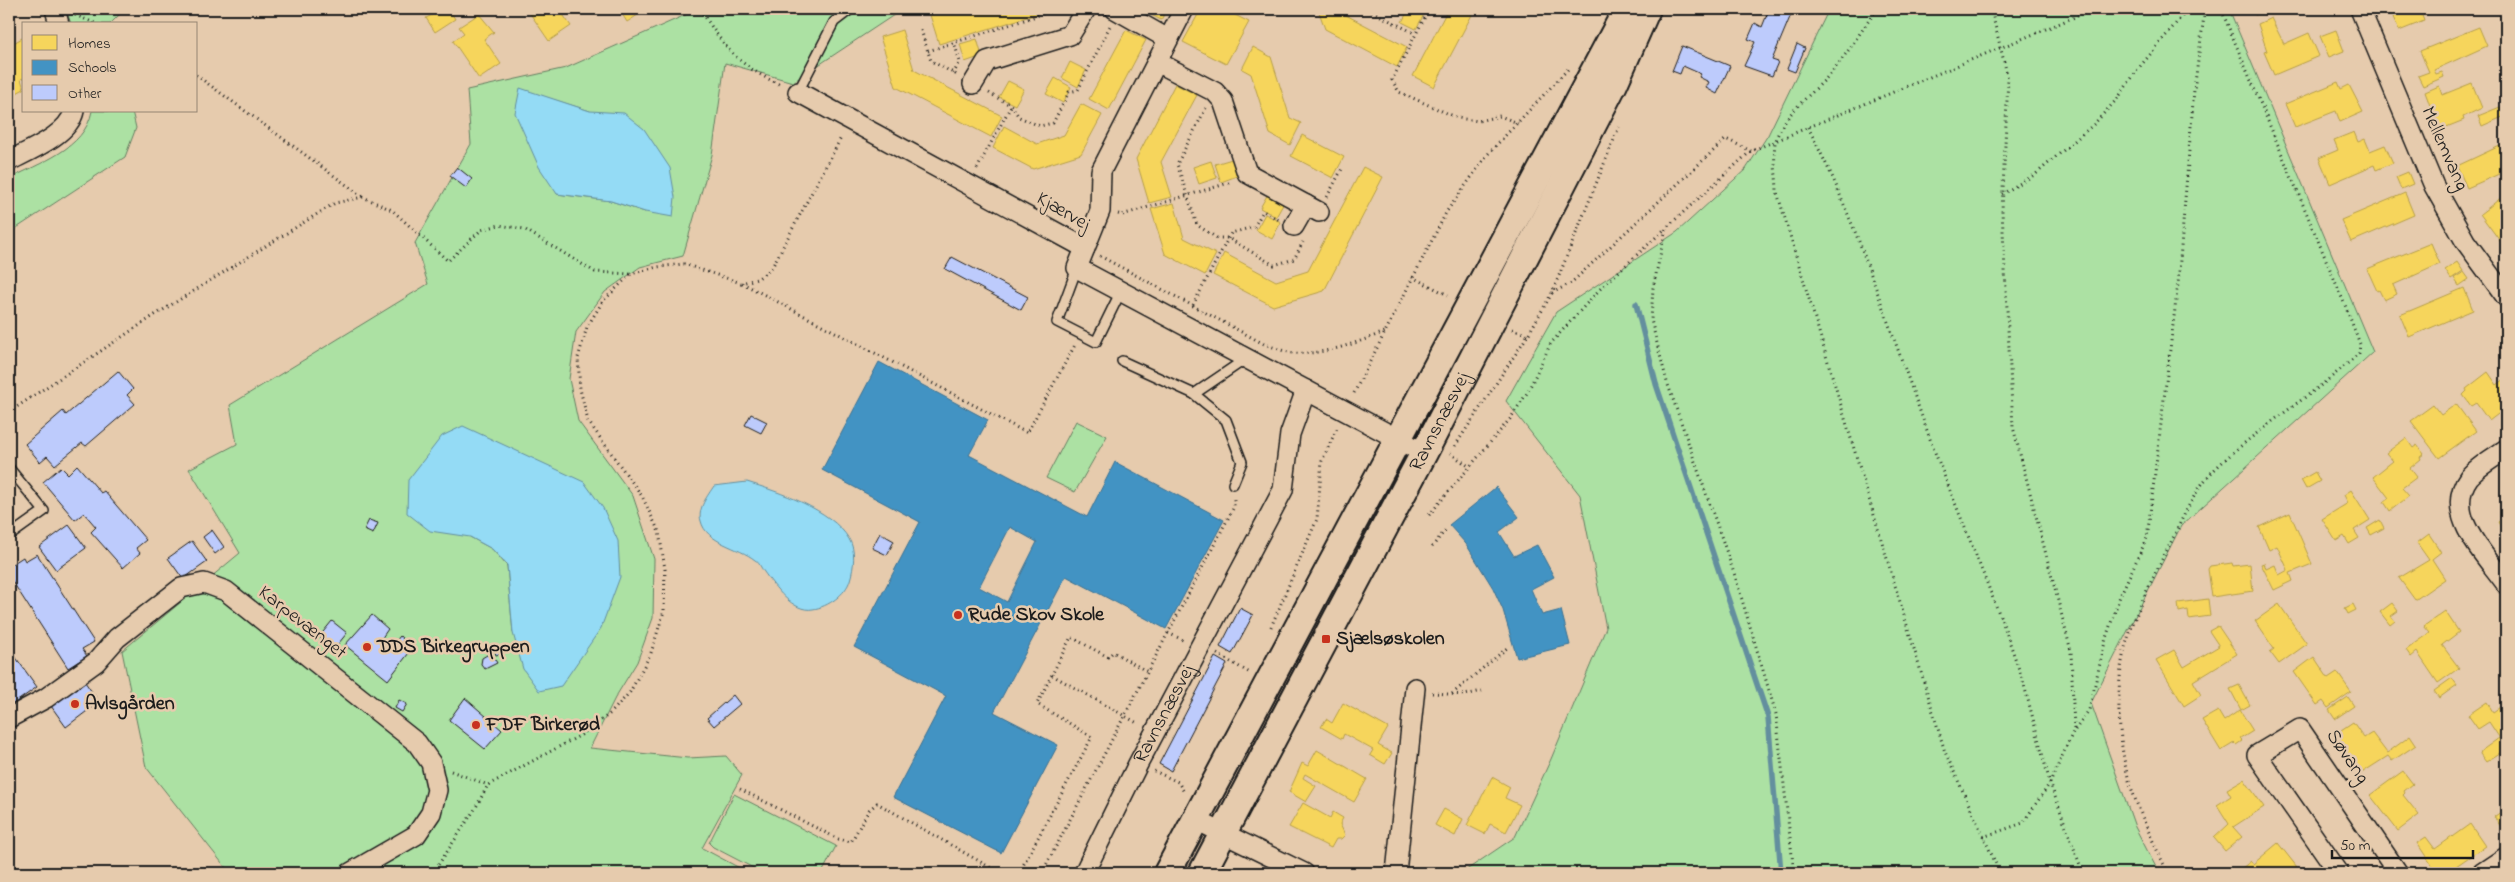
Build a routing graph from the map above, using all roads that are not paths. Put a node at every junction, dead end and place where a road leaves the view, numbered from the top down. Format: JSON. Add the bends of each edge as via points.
{"nodes":[{"id":1,"x":851,"y":9,"type":"edge"},
{"id":2,"x":1086,"y":9,"type":"edge"},
{"id":3,"x":1184,"y":9,"type":"edge"},
{"id":4,"x":1627,"y":9,"type":"edge"},
{"id":5,"x":1647,"y":9,"type":"edge"},
{"id":6,"x":2360,"y":9,"type":"edge"},
{"id":7,"x":1117,"y":10,"type":"edge"},
{"id":8,"x":1168,"y":39,"type":"junction"},
{"id":9,"x":1157,"y":62,"type":"junction"},
{"id":10,"x":973,"y":84,"type":"road end"},
{"id":11,"x":798,"y":92,"type":"joint"},
{"id":12,"x":74,"y":112,"type":"edge"},
{"id":13,"x":9,"y":161,"type":"edge"},
{"id":14,"x":1294,"y":226,"type":"road end"},
{"id":15,"x":1085,"y":248,"type":"junction"},
{"id":16,"x":1077,"y":268,"type":"junction"},
{"id":17,"x":1121,"y":291,"type":"junction"},
{"id":18,"x":2506,"y":297,"type":"edge"},
{"id":19,"x":1247,"y":358,"type":"junction"},
{"id":20,"x":1122,"y":361,"type":"dead end"},
{"id":21,"x":1306,"y":390,"type":"junction"},
{"id":22,"x":1194,"y":394,"type":"junction"},
{"id":23,"x":1398,"y":438,"type":"junction"},
{"id":24,"x":2506,"y":449,"type":"edge"},
{"id":25,"x":1424,"y":453,"type":"junction"},
{"id":26,"x":9,"y":468,"type":"edge"},
{"id":27,"x":1233,"y":484,"type":"road end"},
{"id":28,"x":9,"y":536,"type":"edge"},
{"id":29,"x":2506,"y":584,"type":"edge"},
{"id":30,"x":1414,"y":689,"type":"road end"},
{"id":31,"x":9,"y":718,"type":"edge"},
{"id":32,"x":1191,"y":810,"type":"junction"},
{"id":33,"x":1224,"y":832,"type":"junction"},
{"id":34,"x":2506,"y":857,"type":"edge"},
{"id":35,"x":1298,"y":872,"type":"edge"},
{"id":36,"x":350,"y":873,"type":"edge"},
{"id":37,"x":1084,"y":873,"type":"edge"},
{"id":38,"x":1167,"y":873,"type":"edge"},
{"id":39,"x":1202,"y":873,"type":"edge"},
{"id":40,"x":1396,"y":873,"type":"edge"},
{"id":41,"x":2339,"y":873,"type":"edge"},
{"id":42,"x":2398,"y":873,"type":"edge"},
{"id":43,"x":2482,"y":873,"type":"edge"}],
"edges":[{"from":1,"to":11,"type":"lane","via":[[834,22]]},
{"from":2,"to":10,"type":"street","via":[[1070,35],[987,61]]},
{"from":3,"to":8,"type":"street"},
{"from":4,"to":23,"type":"main road","name":"Ravnsnæsvej"},
{"from":5,"to":25,"type":"main road","name":"Ravnsnæsvej","via":[[1614,84]]},
{"from":6,"to":18,"type":"street","name":"Mellemvang","via":[[2434,186],[2465,241]]},
{"from":7,"to":8,"type":"street"},
{"from":8,"to":9,"type":"street"},
{"from":9,"to":14,"type":"street","via":[[1215,92],[1223,101],[1247,173],[1312,208]]},
{"from":9,"to":15,"type":"street","via":[[1101,171],[1100,211]]},
{"from":11,"to":15,"type":"street","name":"Kjærvej"},
{"from":12,"to":13,"type":"street","via":[[51,139]]},
{"from":15,"to":16,"type":"street","name":"Kjærvej"},
{"from":16,"to":17,"type":"street"},
{"from":16,"to":17,"type":"lane","via":[[1057,322],[1096,342]]},
{"from":17,"to":19,"type":"street"},
{"from":19,"to":21,"type":"street"},
{"from":19,"to":22,"type":"lane"},
{"from":20,"to":22,"type":"lane"},
{"from":21,"to":23,"type":"street"},
{"from":21,"to":37,"type":"street","name":"Ravnsnæsvej","via":[[1290,434],[1283,490]]},
{"from":22,"to":27,"type":"lane","via":[[1226,420],[1242,462]]},
{"from":23,"to":25,"type":"street"},
{"from":23,"to":32,"type":"main road","name":"Ravnsnæsvej"},
{"from":24,"to":29,"type":"street","via":[[2470,476],[2459,498],[2462,522]]},
{"from":25,"to":33,"type":"main road","name":"Ravnsnæsvej"},
{"from":26,"to":28,"type":"lane","via":[[44,510]]},
{"from":30,"to":40,"type":"street"},
{"from":31,"to":36,"type":"street","name":"Karpevænget","via":[[46,698],[96,662],[117,638],[181,588],[204,584],[226,591],[417,743],[431,763],[437,790],[431,813],[416,836]]},
{"from":32,"to":33,"type":"street"},
{"from":32,"to":38,"type":"main road","name":"Ravnsnæsvej"},
{"from":33,"to":35,"type":"street"},
{"from":33,"to":39,"type":"main road","name":"Ravnsnæsvej"},
{"from":34,"to":43,"type":"street"},
{"from":41,"to":42,"type":"street","name":"Søvang","via":[[2257,755],[2300,729]]}]}
